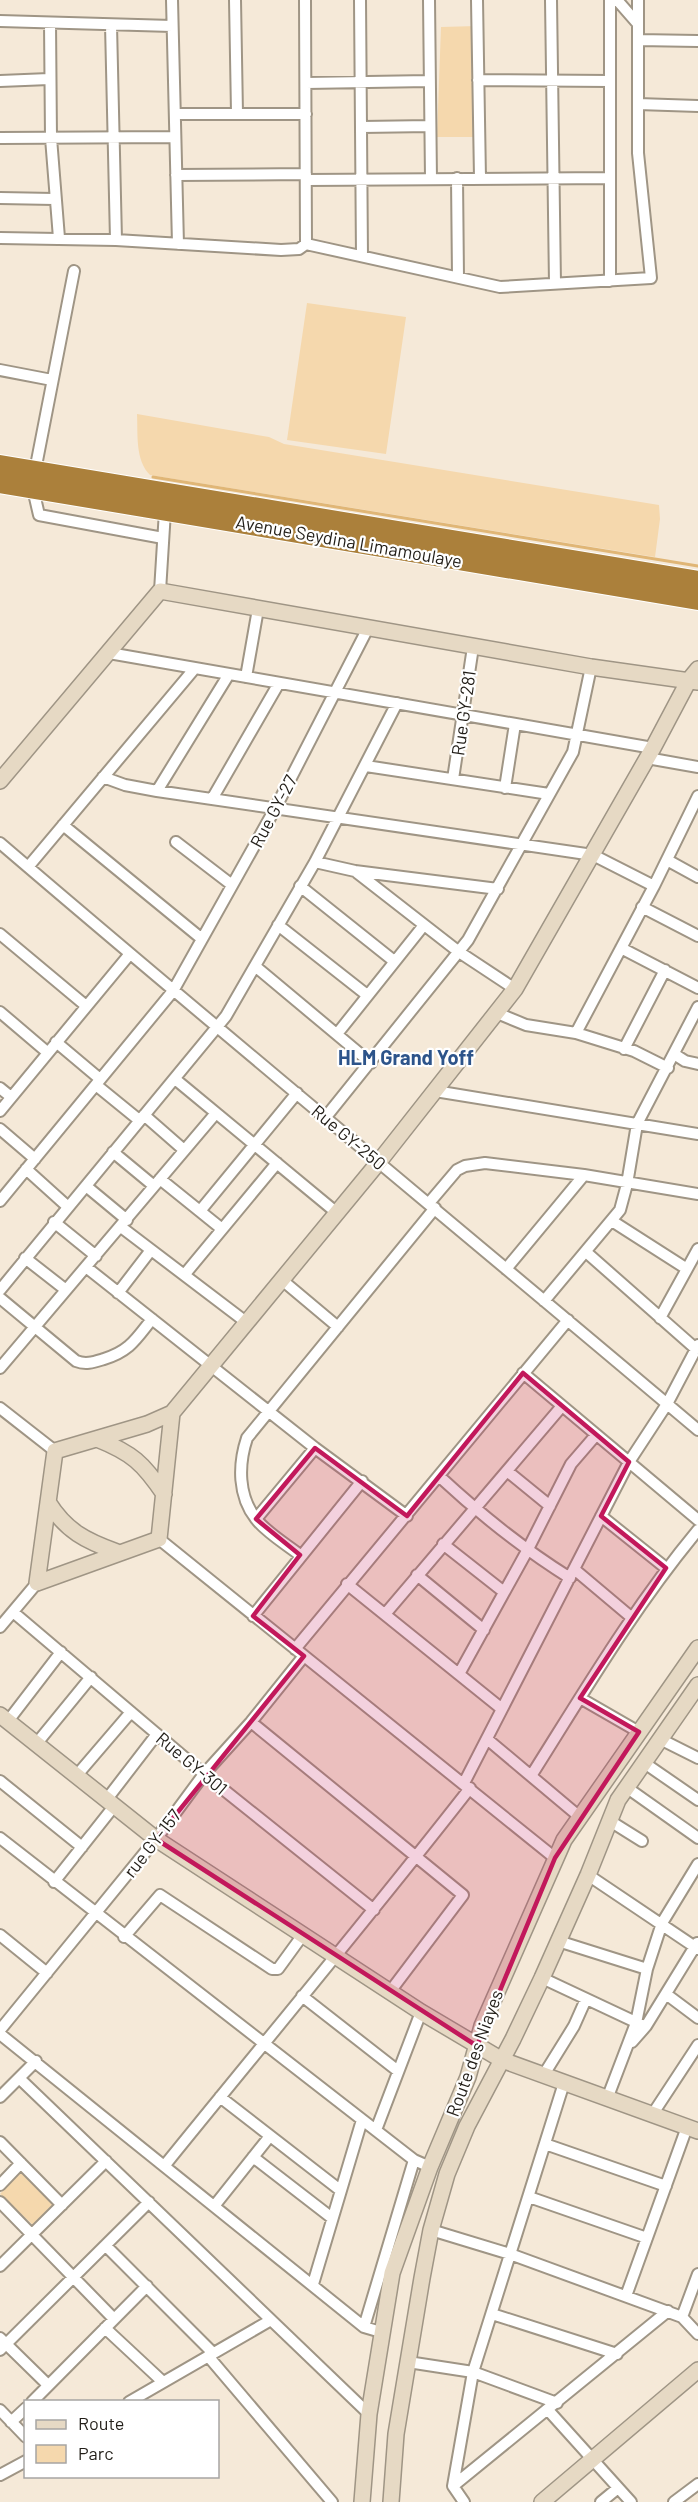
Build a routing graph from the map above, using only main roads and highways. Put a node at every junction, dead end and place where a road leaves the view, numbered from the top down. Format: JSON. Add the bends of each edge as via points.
{"nodes":[{"id":1,"x":0,"y":465,"type":"edge"},
{"id":2,"x":34,"y":480,"type":"junction"},
{"id":3,"x":0,"y":483,"type":"edge"},
{"id":4,"x":698,"y":582,"type":"edge"},
{"id":5,"x":698,"y":600,"type":"edge"}],
"edges":[{"from":1,"to":2,"type":"highway","name":"Avenue Seydina Limamoulaye"},
{"from":2,"to":3,"type":"highway","name":"Avenue Seydina Limamoulaye"},
{"from":2,"to":4,"type":"highway","name":"Avenue Seydina Limamoulaye"},
{"from":2,"to":5,"type":"highway","name":"Avenue Seydina Limamoulaye","via":[[165,511]]}]}
